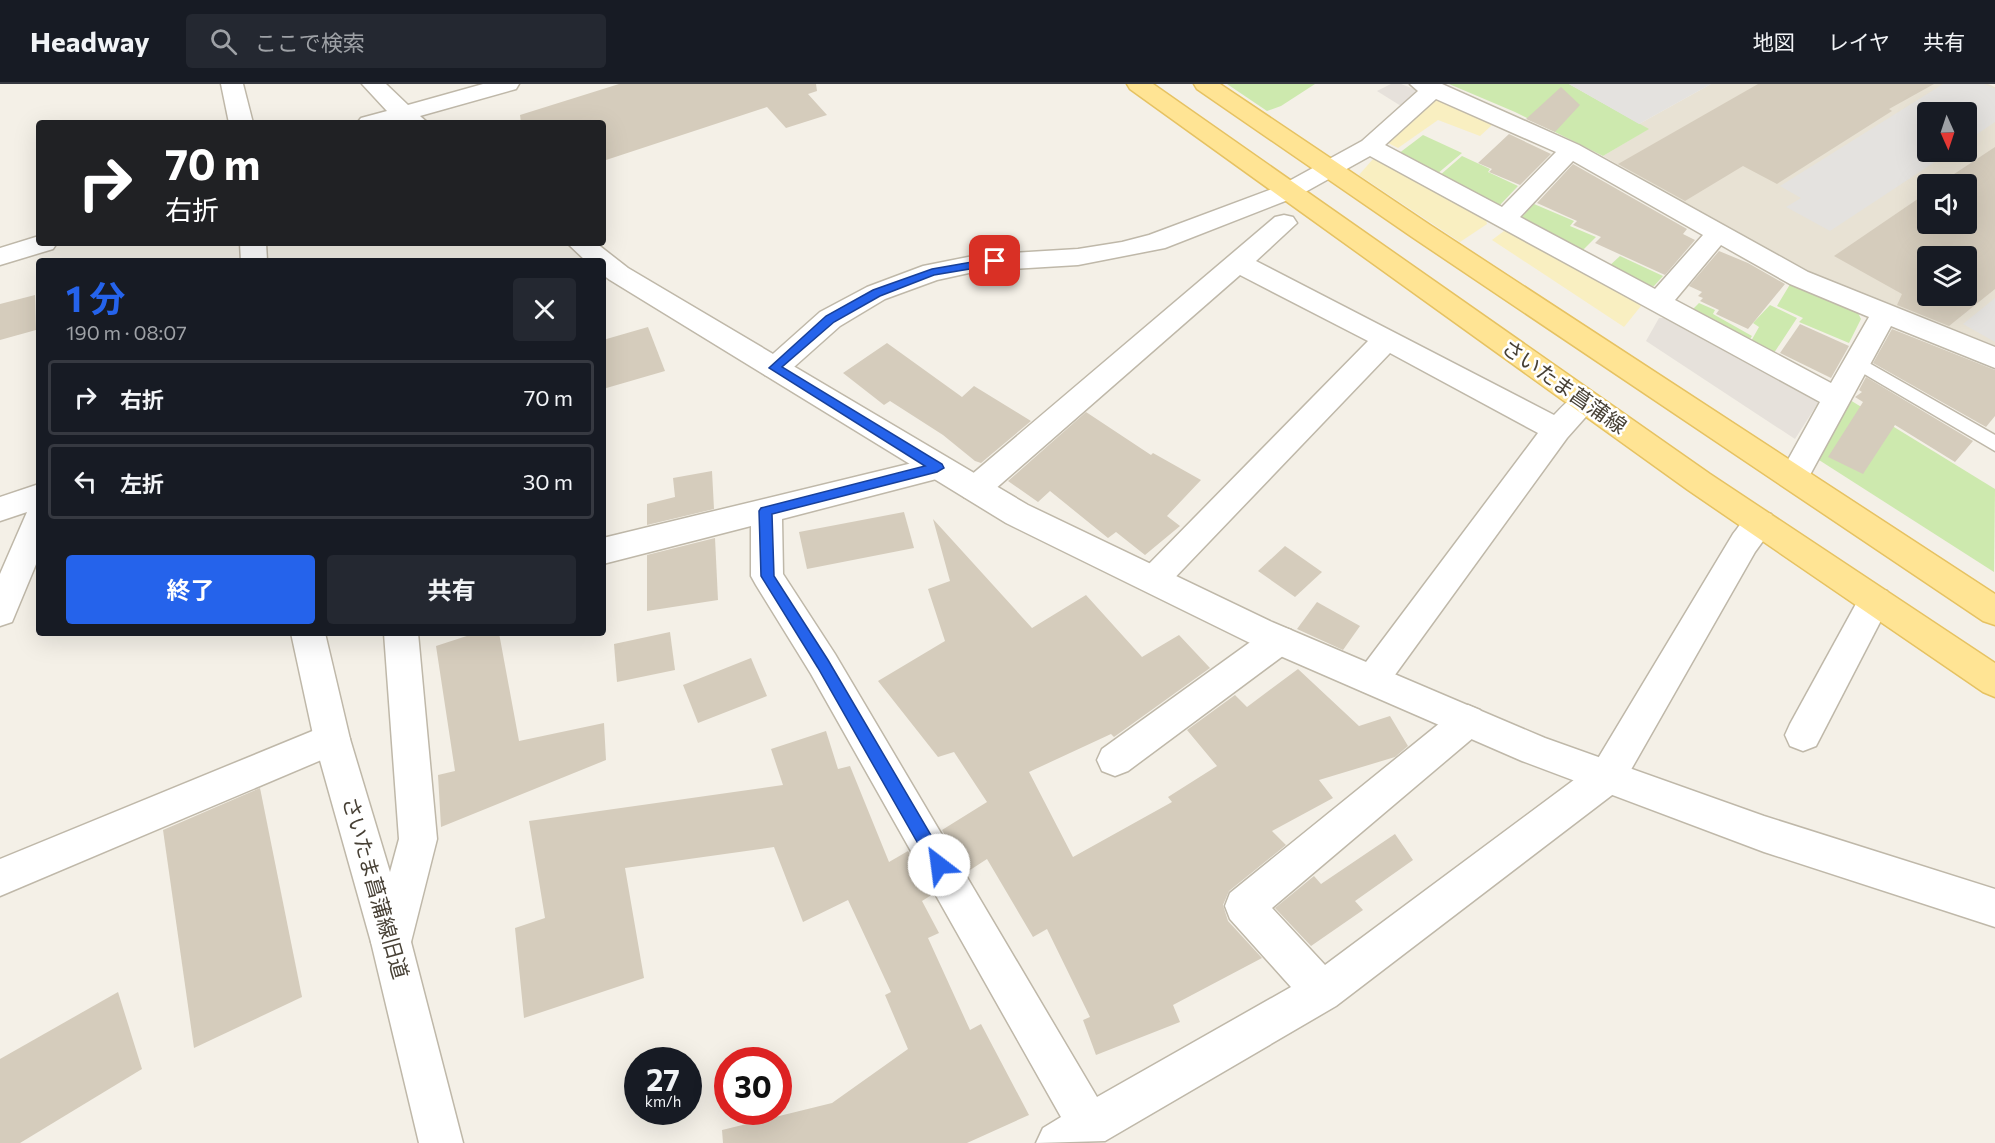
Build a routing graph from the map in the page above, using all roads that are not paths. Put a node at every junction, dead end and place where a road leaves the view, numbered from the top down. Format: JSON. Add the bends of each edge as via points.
{"nodes":[{"id":1,"x":232,"y":84,"type":"edge"},
{"id":2,"x":373,"y":84,"type":"edge"},
{"id":3,"x":508,"y":84,"type":"edge"},
{"id":4,"x":1138,"y":84,"type":"edge"},
{"id":5,"x":1205,"y":84,"type":"edge"},
{"id":6,"x":1428,"y":87,"type":"edge"},
{"id":7,"x":410,"y":118,"type":"edge"},
{"id":8,"x":240,"y":120,"type":"edge"},
{"id":9,"x":394,"y":120,"type":"edge"},
{"id":10,"x":1370,"y":146,"type":"junction"},
{"id":11,"x":1570,"y":150,"type":"junction"},
{"id":12,"x":1329,"y":170,"type":"junction"},
{"id":13,"x":1288,"y":191,"type":"junction"},
{"id":14,"x":1504,"y":219,"type":"junction"},
{"id":15,"x":1284,"y":224,"type":"dead end"},
{"id":16,"x":1718,"y":233,"type":"junction"},
{"id":17,"x":36,"y":246,"type":"edge"},
{"id":18,"x":584,"y":246,"type":"edge"},
{"id":19,"x":0,"y":257,"type":"edge"},
{"id":20,"x":599,"y":258,"type":"edge"},
{"id":21,"x":606,"y":263,"type":"edge"},
{"id":22,"x":1238,"y":263,"type":"junction"},
{"id":23,"x":1657,"y":303,"type":"junction"},
{"id":24,"x":1884,"y":314,"type":"junction"},
{"id":25,"x":1387,"y":339,"type":"junction"},
{"id":26,"x":1995,"y":358,"type":"edge"},
{"id":27,"x":1855,"y":361,"type":"junction"},
{"id":28,"x":774,"y":368,"type":"junction"},
{"id":29,"x":1837,"y":399,"type":"junction"},
{"id":30,"x":1585,"y":402,"type":"junction"},
{"id":31,"x":1557,"y":430,"type":"junction"},
{"id":32,"x":1995,"y":444,"type":"edge"},
{"id":33,"x":937,"y":468,"type":"junction"},
{"id":34,"x":1794,"y":476,"type":"junction"},
{"id":35,"x":975,"y":489,"type":"junction"},
{"id":36,"x":36,"y":497,"type":"edge"},
{"id":37,"x":0,"y":509,"type":"edge"},
{"id":38,"x":766,"y":511,"type":"junction"},
{"id":39,"x":1760,"y":523,"type":"junction"},
{"id":40,"x":36,"y":526,"type":"edge"},
{"id":41,"x":606,"y":550,"type":"edge"},
{"id":42,"x":1153,"y":580,"type":"junction"},
{"id":43,"x":1875,"y":601,"type":"junction"},
{"id":44,"x":1995,"y":611,"type":"edge"},
{"id":45,"x":0,"y":612,"type":"edge"},
{"id":46,"x":309,"y":636,"type":"edge"},
{"id":47,"x":401,"y":636,"type":"edge"},
{"id":48,"x":1279,"y":640,"type":"junction"},
{"id":49,"x":1372,"y":680,"type":"junction"},
{"id":50,"x":1995,"y":682,"type":"edge"},
{"id":51,"x":1468,"y":721,"type":"junction"},
{"id":52,"x":1803,"y":735,"type":"dead end"},
{"id":53,"x":332,"y":740,"type":"junction"},
{"id":54,"x":1114,"y":760,"type":"dead end"},
{"id":55,"x":1607,"y":777,"type":"junction"},
{"id":56,"x":0,"y":878,"type":"edge"},
{"id":57,"x":1995,"y":908,"type":"edge"},
{"id":58,"x":391,"y":942,"type":"junction"},
{"id":59,"x":1322,"y":992,"type":"junction"},
{"id":60,"x":1074,"y":1134,"type":"edge"},
{"id":61,"x":441,"y":1143,"type":"edge"}],
"edges":[{"from":1,"to":8,"type":"street"},
{"from":2,"to":7,"type":"street"},
{"from":3,"to":7,"type":"street"},
{"from":4,"to":13,"type":"main road","name":"さいたま菖蒲線"},
{"from":5,"to":12,"type":"main road"},
{"from":6,"to":10,"type":"street"},
{"from":6,"to":11,"type":"street"},
{"from":7,"to":9,"type":"street"},
{"from":10,"to":12,"type":"street"},
{"from":10,"to":14,"type":"street"},
{"from":11,"to":14,"type":"street"},
{"from":11,"to":16,"type":"street"},
{"from":12,"to":13,"type":"street"},
{"from":12,"to":34,"type":"main road"},
{"from":13,"to":28,"type":"street","via":[[1156,242],[1122,250],[1078,257],[978,263],[932,272],[876,293],[830,319]]},
{"from":13,"to":30,"type":"main road","name":"さいたま菖蒲線"},
{"from":14,"to":23,"type":"street"},
{"from":15,"to":22,"type":"street"},
{"from":16,"to":23,"type":"street"},
{"from":16,"to":24,"type":"street","via":[[1799,278]]},
{"from":17,"to":19,"type":"street"},
{"from":18,"to":20,"type":"street"},
{"from":21,"to":28,"type":"street"},
{"from":22,"to":25,"type":"street"},
{"from":22,"to":35,"type":"street"},
{"from":23,"to":29,"type":"street"},
{"from":24,"to":26,"type":"street"},
{"from":24,"to":27,"type":"street"},
{"from":25,"to":31,"type":"street"},
{"from":25,"to":42,"type":"street"},
{"from":27,"to":29,"type":"street"},
{"from":27,"to":32,"type":"lane"},
{"from":28,"to":33,"type":"street"},
{"from":29,"to":34,"type":"street"},
{"from":30,"to":31,"type":"street"},
{"from":30,"to":39,"type":"main road","name":"さいたま菖蒲線"},
{"from":31,"to":49,"type":"street"},
{"from":33,"to":35,"type":"street"},
{"from":33,"to":38,"type":"street"},
{"from":34,"to":44,"type":"main road"},
{"from":35,"to":42,"type":"street","via":[[1017,514]]},
{"from":36,"to":37,"type":"street"},
{"from":38,"to":41,"type":"street"},
{"from":38,"to":60,"type":"street","via":[[767,576],[823,664]]},
{"from":39,"to":43,"type":"main road","name":"さいたま菖蒲線"},
{"from":39,"to":55,"type":"street","via":[[1744,543]]},
{"from":40,"to":45,"type":"street"},
{"from":42,"to":48,"type":"street"},
{"from":43,"to":50,"type":"main road","name":"さいたま菖蒲線"},
{"from":43,"to":52,"type":"street"},
{"from":46,"to":53,"type":"street","name":"さいたま菖蒲線旧道"},
{"from":47,"to":58,"type":"street","via":[[418,839]]},
{"from":48,"to":49,"type":"street"},
{"from":48,"to":54,"type":"street"},
{"from":49,"to":51,"type":"street"},
{"from":51,"to":55,"type":"street"},
{"from":51,"to":59,"type":"street","via":[[1244,906]]},
{"from":53,"to":56,"type":"street"},
{"from":53,"to":58,"type":"street","name":"さいたま菖蒲線旧道"},
{"from":55,"to":57,"type":"street","via":[[1764,834]]},
{"from":55,"to":59,"type":"street"},
{"from":58,"to":61,"type":"street","name":"さいたま菖蒲線旧道"},
{"from":59,"to":60,"type":"street"}]}
